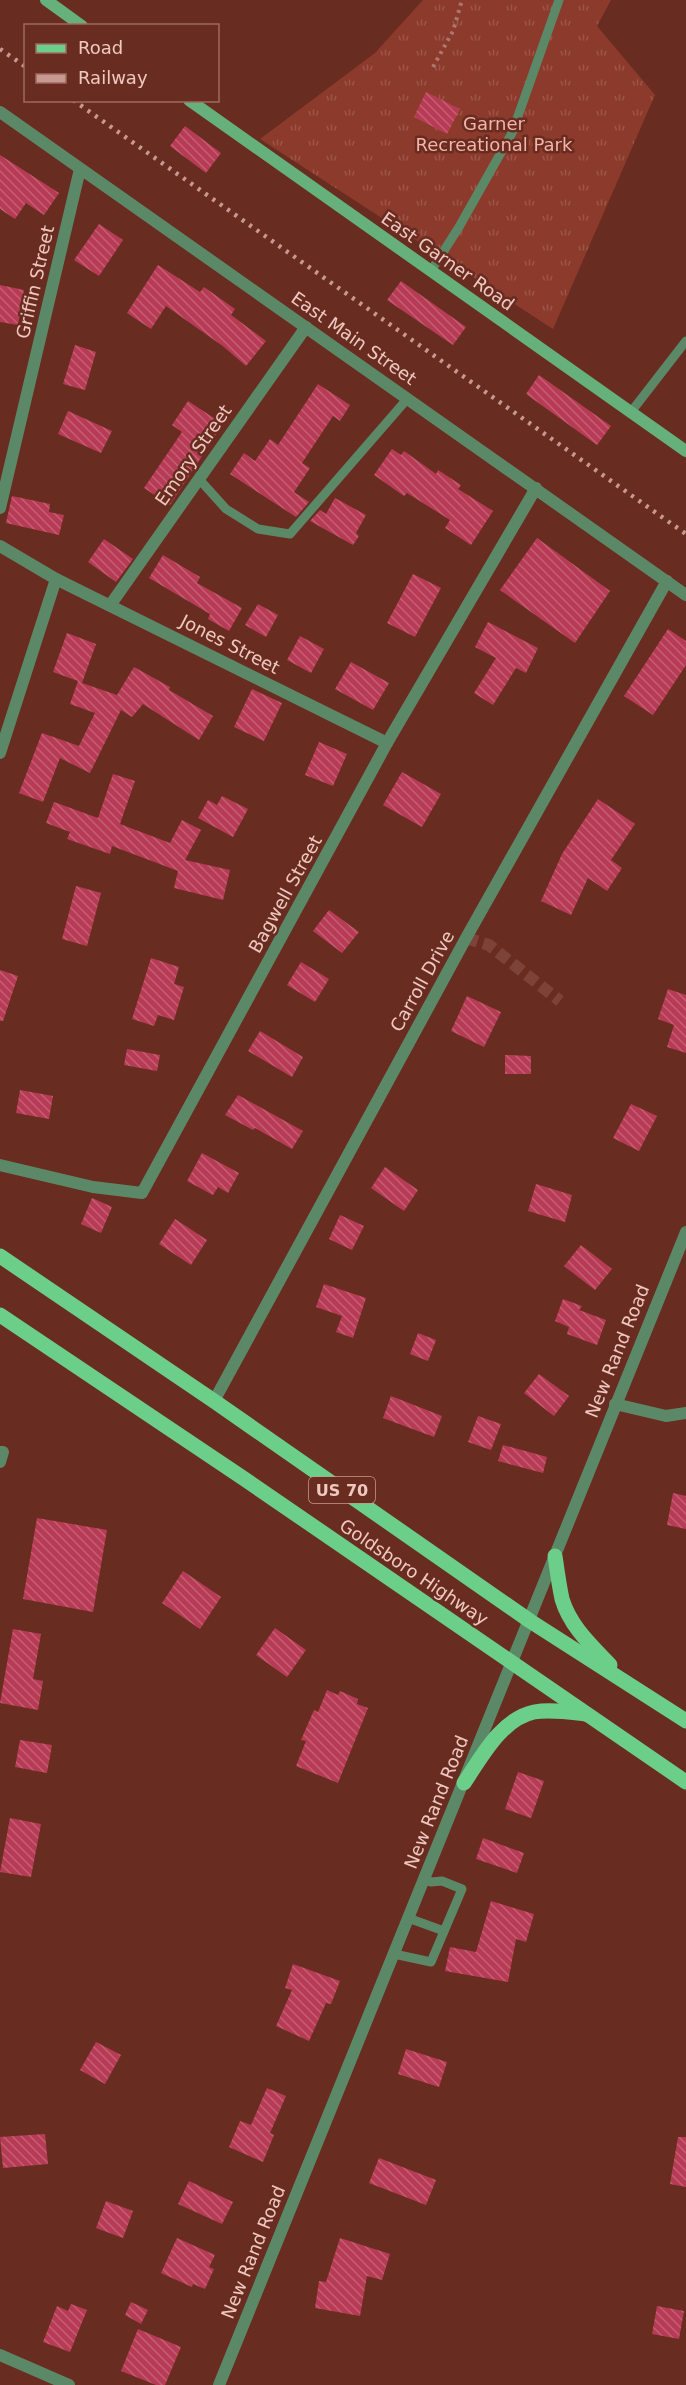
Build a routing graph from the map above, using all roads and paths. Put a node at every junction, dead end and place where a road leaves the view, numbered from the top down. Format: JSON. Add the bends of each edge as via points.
{"nodes":[{"id":1,"x":46,"y":0,"type":"edge"},
{"id":2,"x":462,"y":0,"type":"edge"},
{"id":3,"x":559,"y":0,"type":"edge"},
{"id":4,"x":79,"y":24,"type":"edge"},
{"id":5,"x":433,"y":67,"type":"dead end"},
{"id":6,"x":192,"y":102,"type":"edge"},
{"id":7,"x":0,"y":112,"type":"edge"},
{"id":8,"x":80,"y":169,"type":"junction"},
{"id":9,"x":431,"y":272,"type":"junction"},
{"id":10,"x":306,"y":327,"type":"junction"},
{"id":11,"x":686,"y":340,"type":"edge"},
{"id":12,"x":408,"y":398,"type":"junction"},
{"id":13,"x":631,"y":412,"type":"junction"},
{"id":14,"x":686,"y":451,"type":"edge"},
{"id":15,"x":199,"y":479,"type":"junction"},
{"id":16,"x":536,"y":488,"type":"junction"},
{"id":17,"x":0,"y":508,"type":"edge"},
{"id":18,"x":0,"y":546,"type":"edge"},
{"id":19,"x":56,"y":579,"type":"junction"},
{"id":20,"x":667,"y":581,"type":"junction"},
{"id":21,"x":686,"y":595,"type":"edge"},
{"id":22,"x":111,"y":604,"type":"junction"},
{"id":23,"x":387,"y":743,"type":"junction"},
{"id":24,"x":0,"y":753,"type":"edge"},
{"id":25,"x":0,"y":1165,"type":"edge"},
{"id":26,"x":686,"y":1232,"type":"edge"},
{"id":27,"x":0,"y":1256,"type":"edge"},
{"id":28,"x":0,"y":1315,"type":"edge"},
{"id":29,"x":214,"y":1401,"type":"junction"},
{"id":30,"x":615,"y":1404,"type":"junction"},
{"id":31,"x":686,"y":1413,"type":"edge"},
{"id":32,"x":555,"y":1556,"type":"junction"},
{"id":33,"x":530,"y":1621,"type":"junction"},
{"id":34,"x":512,"y":1662,"type":"junction"},
{"id":35,"x":629,"y":1684,"type":"junction"},
{"id":36,"x":589,"y":1715,"type":"junction"},
{"id":37,"x":686,"y":1720,"type":"edge"},
{"id":38,"x":686,"y":1782,"type":"edge"},
{"id":39,"x":464,"y":1783,"type":"junction"},
{"id":40,"x":424,"y":1879,"type":"junction"},
{"id":41,"x":408,"y":1918,"type":"junction"},
{"id":42,"x":444,"y":1931,"type":"junction"},
{"id":43,"x":394,"y":1954,"type":"junction"},
{"id":44,"x":0,"y":2355,"type":"edge"},
{"id":45,"x":69,"y":2385,"type":"edge"},
{"id":46,"x":219,"y":2385,"type":"edge"}],
"edges":[{"from":1,"to":4,"type":"main road"},
{"from":2,"to":5,"type":"path","via":[[453,31]]},
{"from":3,"to":9,"type":"lane","via":[[512,133]]},
{"from":6,"to":9,"type":"main road","name":"East Garner Road"},
{"from":7,"to":8,"type":"street","name":"East Main Street"},
{"from":8,"to":10,"type":"street","name":"East Main Street"},
{"from":8,"to":17,"type":"street","name":"Griffin Street"},
{"from":9,"to":13,"type":"main road","name":"East Garner Road"},
{"from":10,"to":12,"type":"street","name":"East Main Street"},
{"from":10,"to":15,"type":"street","name":"Emory Street"},
{"from":11,"to":13,"type":"lane"},
{"from":12,"to":15,"type":"lane","via":[[290,534],[258,529],[226,509]]},
{"from":12,"to":16,"type":"street","name":"East Main Street"},
{"from":13,"to":14,"type":"main road","name":"East Garner Road"},
{"from":15,"to":22,"type":"street","name":"Emory Street"},
{"from":16,"to":20,"type":"street","name":"East Main Street"},
{"from":16,"to":23,"type":"street","name":"Bagwell Street"},
{"from":18,"to":19,"type":"street"},
{"from":19,"to":22,"type":"street","name":"Jones Street"},
{"from":19,"to":24,"type":"street"},
{"from":20,"to":21,"type":"street","name":"East Main Street"},
{"from":20,"to":29,"type":"street","name":"Carroll Drive","via":[[460,948]]},
{"from":22,"to":23,"type":"street","name":"Jones Street"},
{"from":23,"to":25,"type":"street","name":"Bagwell Street","via":[[142,1194]]},
{"from":26,"to":30,"type":"street","name":"New Rand Road"},
{"from":27,"to":29,"type":"main road","name":"Goldsboro Highway","number":"US 70"},
{"from":28,"to":34,"type":"main road","name":"Goldsboro Highway","number":"US 70"},
{"from":29,"to":33,"type":"main road","name":"Goldsboro Highway","number":"US 70"},
{"from":30,"to":31,"type":"street","via":[[666,1416]]},
{"from":30,"to":32,"type":"street","name":"New Rand Road"},
{"from":32,"to":33,"type":"street","name":"New Rand Road"},
{"from":32,"to":35,"type":"main road","via":[[562,1600],[576,1628]]},
{"from":33,"to":34,"type":"street","name":"New Rand Road"},
{"from":33,"to":35,"type":"main road","name":"Goldsboro Highway","number":"US 70"},
{"from":34,"to":36,"type":"main road","name":"Goldsboro Highway","number":"US 70"},
{"from":34,"to":39,"type":"street","name":"New Rand Road"},
{"from":35,"to":37,"type":"main road","name":"Goldsboro Highway","number":"US 70"},
{"from":36,"to":38,"type":"main road","name":"Goldsboro Highway","number":"US 70"},
{"from":36,"to":39,"type":"main road","via":[[551,1711],[522,1717],[496,1738]]},
{"from":39,"to":40,"type":"street","name":"New Rand Road"},
{"from":40,"to":41,"type":"street","name":"New Rand Road"},
{"from":40,"to":42,"type":"lane","via":[[462,1889]]},
{"from":41,"to":42,"type":"lane"},
{"from":41,"to":43,"type":"street","name":"New Rand Road"},
{"from":42,"to":43,"type":"lane","via":[[431,1962]]},
{"from":43,"to":46,"type":"street","name":"New Rand Road"},
{"from":44,"to":45,"type":"street"}]}
